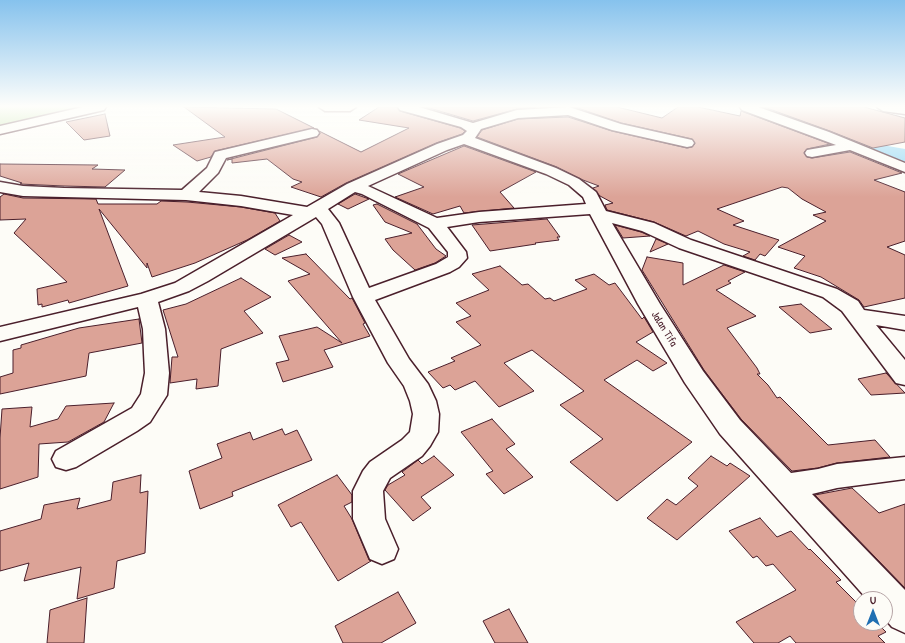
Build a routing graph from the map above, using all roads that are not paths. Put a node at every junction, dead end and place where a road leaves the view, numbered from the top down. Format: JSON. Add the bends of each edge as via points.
{"nodes":[{"id":1,"x":295,"y":137,"type":"edge"},
{"id":2,"x":462,"y":137,"type":"edge"},
{"id":3,"x":470,"y":137,"type":"edge"},
{"id":4,"x":632,"y":137,"type":"edge"},
{"id":5,"x":642,"y":137,"type":"edge"},
{"id":6,"x":827,"y":137,"type":"edge"},
{"id":7,"x":646,"y":143,"type":"dead end"},
{"id":8,"x":687,"y":143,"type":"dead end"},
{"id":9,"x":851,"y":146,"type":"junction"},
{"id":10,"x":812,"y":153,"type":"dead end"},
{"id":11,"x":905,"y":168,"type":"edge"},
{"id":12,"x":0,"y":187,"type":"edge"},
{"id":13,"x":354,"y":187,"type":"junction"},
{"id":14,"x":186,"y":195,"type":"junction"},
{"id":15,"x":273,"y":206,"type":"junction"},
{"id":16,"x":314,"y":210,"type":"junction"},
{"id":17,"x":598,"y":212,"type":"junction"},
{"id":18,"x":436,"y":224,"type":"junction"},
{"id":19,"x":286,"y":227,"type":"junction"},
{"id":20,"x":363,"y":297,"type":"junction"},
{"id":21,"x":147,"y":299,"type":"junction"},
{"id":22,"x":856,"y":315,"type":"junction"},
{"id":23,"x":905,"y":323,"type":"edge"},
{"id":24,"x":0,"y":334,"type":"edge"},
{"id":25,"x":905,"y":377,"type":"edge"},
{"id":26,"x":66,"y":459,"type":"dead end"},
{"id":27,"x":905,"y":468,"type":"edge"},
{"id":28,"x":784,"y":486,"type":"junction"},
{"id":29,"x":382,"y":549,"type":"dead end"},
{"id":30,"x":905,"y":615,"type":"edge"}],
"edges":[{"from":1,"to":14,"type":"main road","via":[[220,155],[213,170]]},
{"from":2,"to":13,"type":"main road"},
{"from":3,"to":17,"type":"main road","name":"Jalan Tifa","via":[[470,141],[574,182],[590,195]]},
{"from":4,"to":7,"type":"main road"},
{"from":5,"to":8,"type":"main road"},
{"from":6,"to":9,"type":"main road"},
{"from":9,"to":10,"type":"main road"},
{"from":9,"to":11,"type":"main road"},
{"from":12,"to":14,"type":"main road","via":[[23,191]]},
{"from":13,"to":16,"type":"main road"},
{"from":13,"to":18,"type":"main road","via":[[368,191]]},
{"from":14,"to":15,"type":"main road"},
{"from":15,"to":16,"type":"main road"},
{"from":15,"to":19,"type":"main road"},
{"from":16,"to":19,"type":"main road"},
{"from":16,"to":20,"type":"main road","via":[[330,223]]},
{"from":17,"to":18,"type":"main road","via":[[479,217]]},
{"from":17,"to":22,"type":"main road","via":[[830,293],[850,306]]},
{"from":17,"to":28,"type":"main road","name":"Jalan Tifa","via":[[649,304],[694,377],[730,427]]},
{"from":18,"to":20,"type":"main road","via":[[457,252],[457,258],[452,263]]},
{"from":19,"to":21,"type":"main road","via":[[201,277]]},
{"from":20,"to":29,"type":"main road","via":[[400,363],[416,384],[426,414],[424,432],[420,439],[412,448],[380,470],[368,491],[369,519]]},
{"from":21,"to":24,"type":"main road"},
{"from":21,"to":26,"type":"main road","via":[[156,353],[154,395],[141,415]]},
{"from":22,"to":23,"type":"main road"},
{"from":22,"to":25,"type":"main road"},
{"from":27,"to":28,"type":"main road","via":[[837,476]]},
{"from":28,"to":30,"type":"main road","name":"Jalan Tifa"}]}
